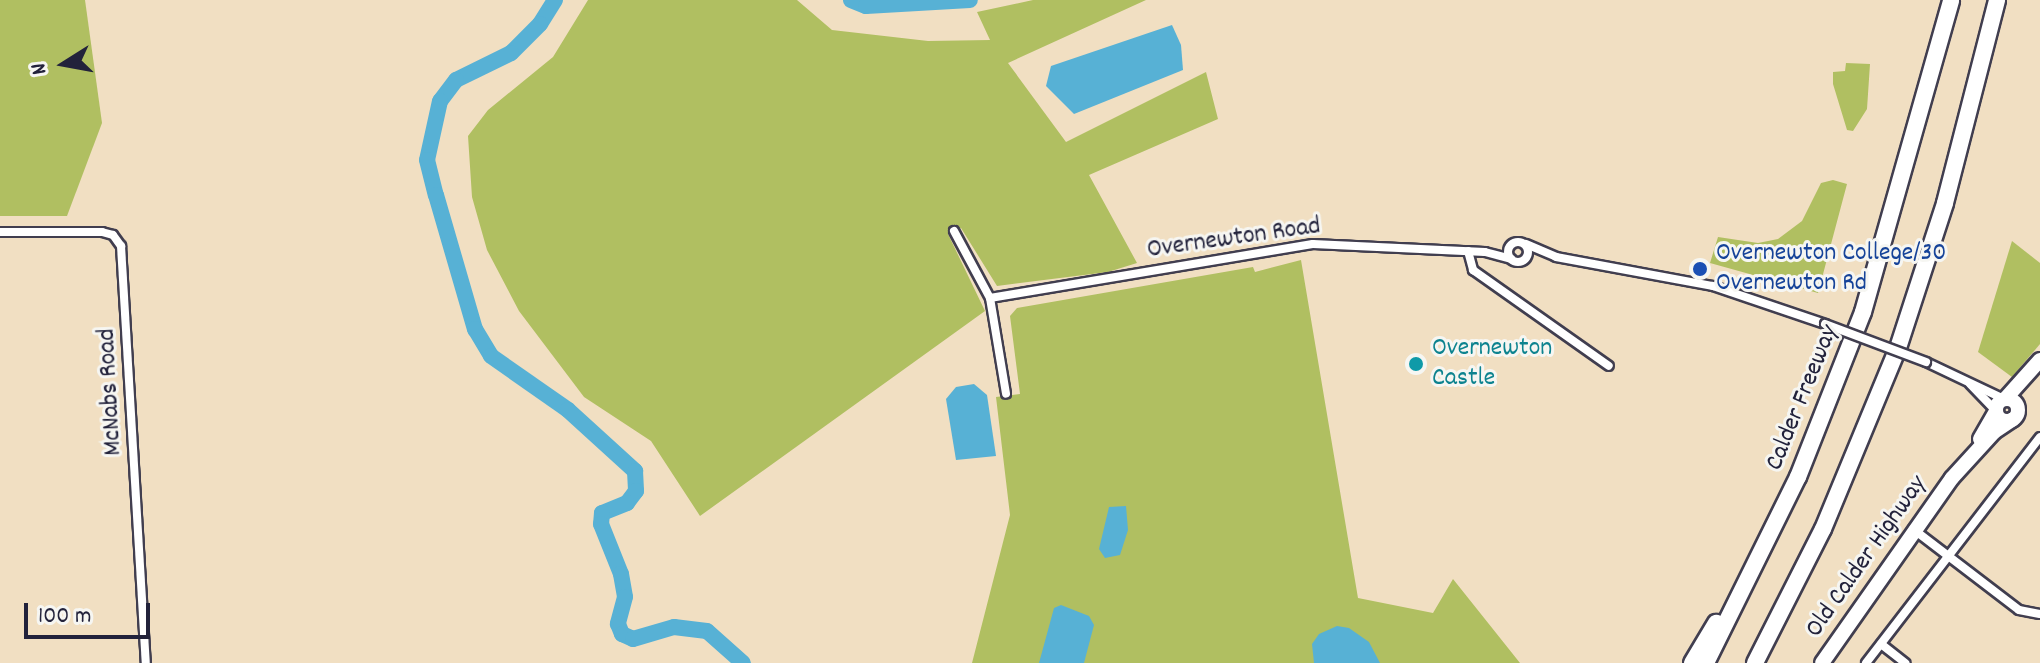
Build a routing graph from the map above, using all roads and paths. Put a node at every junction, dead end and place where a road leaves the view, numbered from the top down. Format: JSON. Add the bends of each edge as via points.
{"nodes":[{"id":1,"x":1951,"y":0,"type":"edge"},
{"id":2,"x":1997,"y":0,"type":"edge"},
{"id":3,"x":954,"y":231,"type":"dead end"},
{"id":4,"x":0,"y":232,"type":"edge"},
{"id":5,"x":1526,"y":244,"type":"junction"},
{"id":6,"x":1510,"y":246,"type":"junction"},
{"id":7,"x":1477,"y":252,"type":"junction"},
{"id":8,"x":1556,"y":257,"type":"junction"},
{"id":9,"x":1511,"y":259,"type":"junction"},
{"id":10,"x":1525,"y":260,"type":"junction"},
{"id":11,"x":990,"y":298,"type":"junction"},
{"id":12,"x":2040,"y":360,"type":"edge"},
{"id":13,"x":1609,"y":366,"type":"dead end"},
{"id":14,"x":2040,"y":372,"type":"edge"},
{"id":15,"x":1964,"y":378,"type":"junction"},
{"id":16,"x":1006,"y":394,"type":"dead end"},
{"id":17,"x":2000,"y":404,"type":"junction"},
{"id":18,"x":2015,"y":415,"type":"junction"},
{"id":19,"x":1817,"y":431,"type":"junction"},
{"id":20,"x":2040,"y":437,"type":"edge"},
{"id":21,"x":1952,"y":478,"type":"junction"},
{"id":22,"x":1913,"y":529,"type":"junction"},
{"id":23,"x":1949,"y":558,"type":"junction"},
{"id":24,"x":2040,"y":614,"type":"edge"},
{"id":25,"x":1881,"y":644,"type":"junction"},
{"id":26,"x":146,"y":663,"type":"edge"},
{"id":27,"x":1692,"y":663,"type":"edge"},
{"id":28,"x":1706,"y":663,"type":"edge"},
{"id":29,"x":1755,"y":663,"type":"edge"},
{"id":30,"x":1822,"y":663,"type":"edge"},
{"id":31,"x":1866,"y":663,"type":"edge"},
{"id":32,"x":1905,"y":663,"type":"edge"}],
"edges":[{"from":1,"to":19,"type":"highway","name":"Calder Freeway","via":[[1886,241]]},
{"from":2,"to":29,"type":"highway","via":[[1945,203],[1898,348],[1823,529]]},
{"from":3,"to":11,"type":"street"},
{"from":4,"to":26,"type":"street","name":"McNabs Road","via":[[102,232],[113,235],[121,246]]},
{"from":5,"to":6,"type":"street","name":"Overnewton Road"},
{"from":5,"to":8,"type":"street"},
{"from":5,"to":10,"type":"street"},
{"from":6,"to":7,"type":"street","name":"Overnewton Road"},
{"from":6,"to":9,"type":"street"},
{"from":7,"to":9,"type":"street","name":"Overnewton Road"},
{"from":7,"to":11,"type":"street","name":"Overnewton Road","via":[[1304,245]]},
{"from":7,"to":13,"type":"street","via":[[1471,268]]},
{"from":8,"to":10,"type":"street"},
{"from":8,"to":15,"type":"street","bridge":true,"via":[[1693,281]]},
{"from":9,"to":10,"type":"street","name":"Overnewton Road"},
{"from":11,"to":16,"type":"street"},
{"from":12,"to":17,"type":"main road","name":"Old Calder Highway"},
{"from":14,"to":18,"type":"main road","name":"Old Calder Highway"},
{"from":15,"to":17,"type":"street"},
{"from":15,"to":17,"type":"street"},
{"from":17,"to":18,"type":"main road"},
{"from":17,"to":21,"type":"main road","name":"Old Calder Highway"},
{"from":18,"to":21,"type":"main road","name":"Old Calder Highway"},
{"from":19,"to":27,"type":"highway"},
{"from":19,"to":28,"type":"highway","name":"Calder Freeway","via":[[1740,602]]},
{"from":20,"to":23,"type":"street"},
{"from":21,"to":22,"type":"main road","name":"Old Calder Highway"},
{"from":22,"to":23,"type":"street"},
{"from":22,"to":30,"type":"main road","name":"Old Calder Highway"},
{"from":23,"to":24,"type":"street","via":[[2019,610]]},
{"from":23,"to":25,"type":"street"},
{"from":25,"to":31,"type":"street"},
{"from":25,"to":32,"type":"street"}]}
